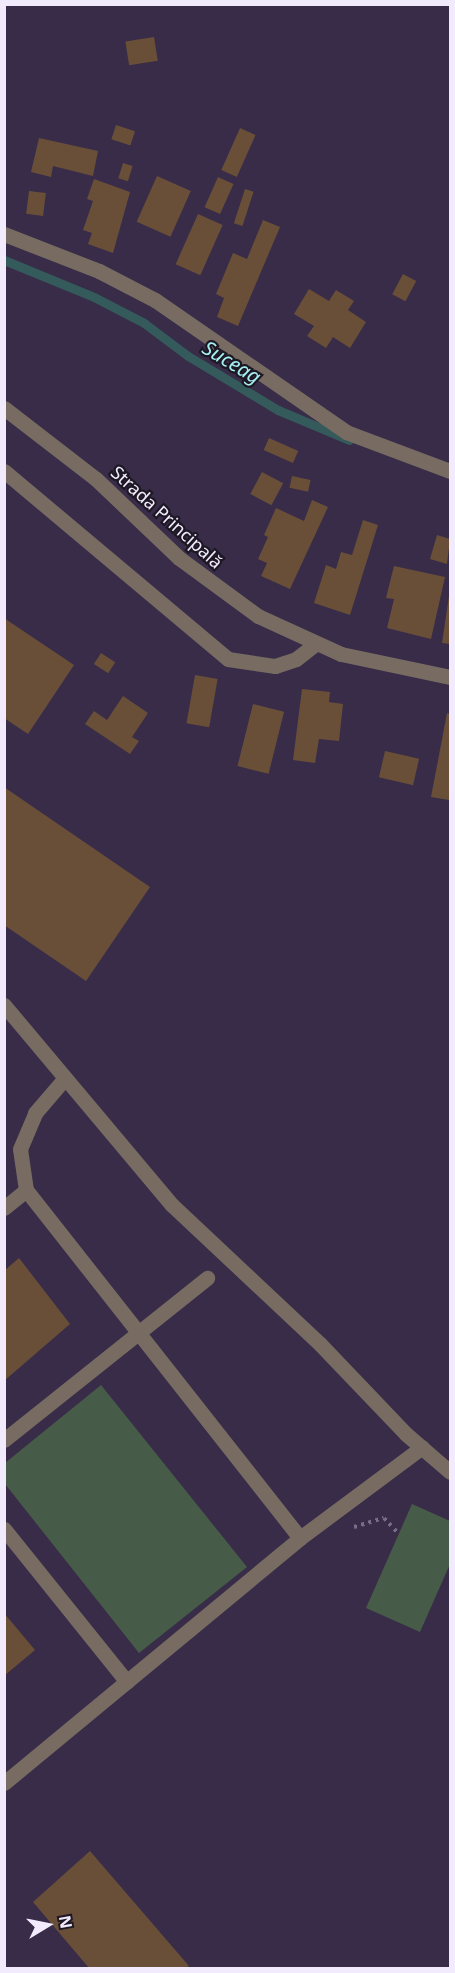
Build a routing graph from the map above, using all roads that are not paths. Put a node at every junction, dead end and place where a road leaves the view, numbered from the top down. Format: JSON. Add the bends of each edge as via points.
{"nodes":[{"id":1,"x":4,"y":234,"type":"edge"},
{"id":2,"x":4,"y":408,"type":"edge"},
{"id":3,"x":4,"y":471,"type":"edge"},
{"id":4,"x":450,"y":471,"type":"edge"},
{"id":5,"x":315,"y":645,"type":"junction"},
{"id":6,"x":450,"y":677,"type":"edge"},
{"id":7,"x":4,"y":1005,"type":"edge"},
{"id":8,"x":65,"y":1078,"type":"junction"},
{"id":9,"x":26,"y":1190,"type":"junction"},
{"id":10,"x":4,"y":1208,"type":"edge"},
{"id":11,"x":207,"y":1278,"type":"dead end"},
{"id":12,"x":136,"y":1335,"type":"junction"},
{"id":13,"x":4,"y":1440,"type":"edge"},
{"id":14,"x":422,"y":1447,"type":"junction"},
{"id":15,"x":450,"y":1472,"type":"edge"},
{"id":16,"x":4,"y":1528,"type":"edge"},
{"id":17,"x":300,"y":1538,"type":"junction"},
{"id":18,"x":127,"y":1682,"type":"junction"},
{"id":19,"x":4,"y":1783,"type":"edge"}],
"edges":[{"from":1,"to":4,"type":"street","via":[[99,271],[155,300],[346,432]]},
{"from":2,"to":5,"type":"street","name":"Strada Principală","via":[[71,457],[204,579],[258,616]]},
{"from":3,"to":5,"type":"street","via":[[228,659],[275,666],[296,659]]},
{"from":5,"to":6,"type":"street","name":"Strada Principală","via":[[374,663]]},
{"from":7,"to":8,"type":"street"},
{"from":8,"to":9,"type":"street","via":[[35,1113],[20,1149]]},
{"from":8,"to":14,"type":"street","via":[[172,1205],[320,1344]]},
{"from":9,"to":10,"type":"street"},
{"from":9,"to":12,"type":"street"},
{"from":11,"to":12,"type":"street"},
{"from":12,"to":13,"type":"street"},
{"from":12,"to":17,"type":"street"},
{"from":14,"to":15,"type":"street"},
{"from":14,"to":17,"type":"street"},
{"from":16,"to":18,"type":"street"},
{"from":17,"to":18,"type":"street"},
{"from":18,"to":19,"type":"street"}]}
